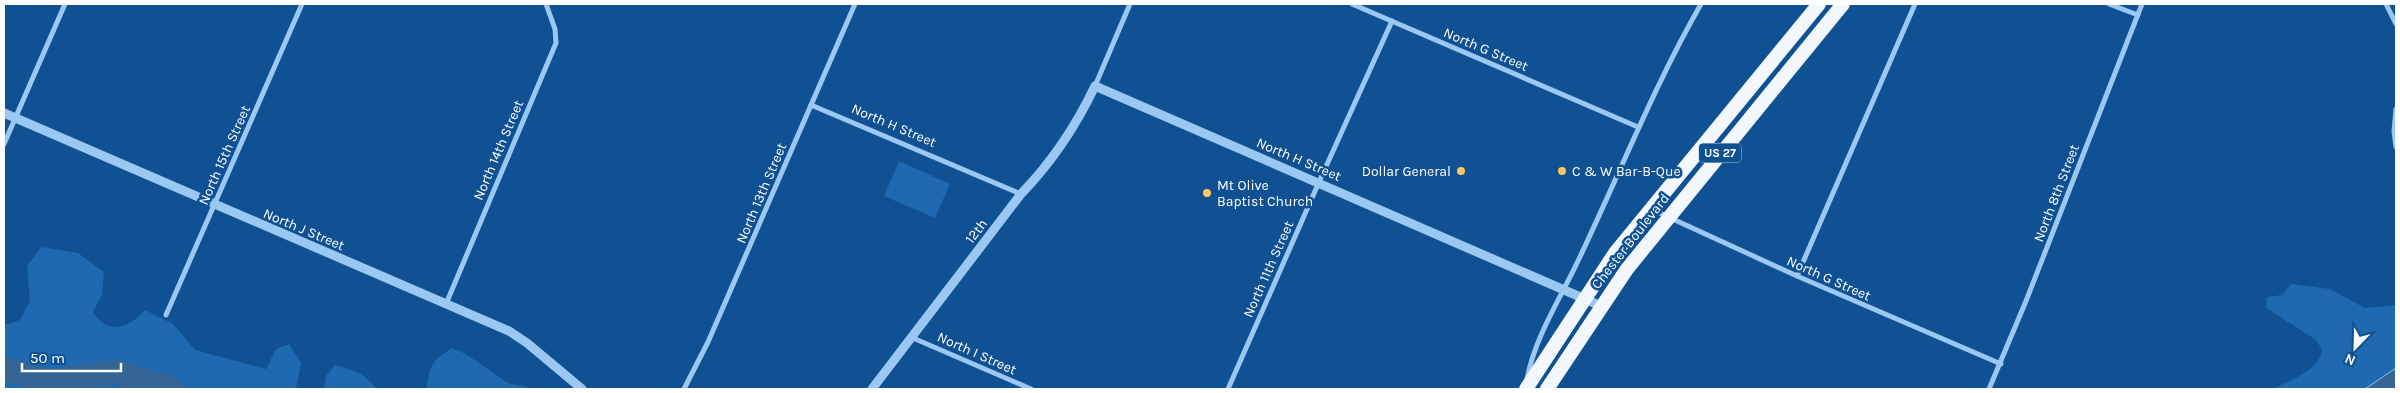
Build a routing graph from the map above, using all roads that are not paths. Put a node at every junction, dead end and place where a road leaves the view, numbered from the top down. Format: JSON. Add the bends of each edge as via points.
{"nodes":[{"id":1,"x":65,"y":4,"type":"edge"},
{"id":2,"x":302,"y":4,"type":"edge"},
{"id":3,"x":546,"y":4,"type":"edge"},
{"id":4,"x":855,"y":4,"type":"edge"},
{"id":5,"x":1130,"y":4,"type":"edge"},
{"id":6,"x":1352,"y":4,"type":"edge"},
{"id":7,"x":1701,"y":4,"type":"edge"},
{"id":8,"x":1819,"y":4,"type":"edge"},
{"id":9,"x":1843,"y":4,"type":"edge"},
{"id":10,"x":1915,"y":4,"type":"edge"},
{"id":11,"x":2109,"y":4,"type":"edge"},
{"id":12,"x":2142,"y":4,"type":"edge"},
{"id":13,"x":2386,"y":4,"type":"edge"},
{"id":14,"x":2138,"y":15,"type":"junction"},
{"id":15,"x":1392,"y":21,"type":"junction"},
{"id":16,"x":2396,"y":24,"type":"edge"},
{"id":17,"x":1096,"y":86,"type":"junction"},
{"id":18,"x":811,"y":105,"type":"junction"},
{"id":19,"x":2396,"y":109,"type":"edge"},
{"id":20,"x":4,"y":113,"type":"edge"},
{"id":21,"x":15,"y":118,"type":"junction"},
{"id":22,"x":1638,"y":127,"type":"junction"},
{"id":23,"x":4,"y":144,"type":"edge"},
{"id":24,"x":2396,"y":147,"type":"edge"},
{"id":25,"x":1318,"y":182,"type":"junction"},
{"id":26,"x":1021,"y":194,"type":"junction"},
{"id":27,"x":214,"y":205,"type":"junction"},
{"id":28,"x":1651,"y":208,"type":"junction"},
{"id":29,"x":1668,"y":217,"type":"junction"},
{"id":30,"x":1797,"y":276,"type":"junction"},
{"id":31,"x":1563,"y":290,"type":"junction"},
{"id":32,"x":1585,"y":299,"type":"junction"},
{"id":33,"x":446,"y":304,"type":"junction"},
{"id":34,"x":1601,"y":306,"type":"junction"},
{"id":35,"x":166,"y":315,"type":"dead end"},
{"id":36,"x":914,"y":338,"type":"junction"},
{"id":37,"x":2001,"y":364,"type":"junction"},
{"id":38,"x":582,"y":389,"type":"edge"},
{"id":39,"x":684,"y":389,"type":"edge"},
{"id":40,"x":872,"y":389,"type":"edge"},
{"id":41,"x":1031,"y":389,"type":"edge"},
{"id":42,"x":1228,"y":389,"type":"edge"},
{"id":43,"x":1526,"y":389,"type":"edge"},
{"id":44,"x":1547,"y":389,"type":"edge"},
{"id":45,"x":1989,"y":389,"type":"edge"}],
"edges":[{"from":1,"to":21,"type":"street"},
{"from":2,"to":27,"type":"street","name":"North 15th Street"},
{"from":3,"to":33,"type":"street","name":"North 14th Street","via":[[556,42]]},
{"from":4,"to":18,"type":"street","name":"North 13th Street"},
{"from":5,"to":17,"type":"street"},
{"from":6,"to":15,"type":"street","name":"North G Street"},
{"from":7,"to":22,"type":"street","name":"Chester Boulevard"},
{"from":8,"to":28,"type":"highway","name":"Chester Boulevard","number":"US 27"},
{"from":9,"to":29,"type":"highway","name":"Chester Boulevard","number":"US 27"},
{"from":10,"to":30,"type":"street"},
{"from":11,"to":14,"type":"street"},
{"from":12,"to":14,"type":"street","name":"North 8th Street"},
{"from":13,"to":16,"type":"street"},
{"from":14,"to":37,"type":"street","name":"North 8th Street"},
{"from":15,"to":22,"type":"street","name":"North G Street"},
{"from":15,"to":25,"type":"street","name":"North 11th Street"},
{"from":17,"to":25,"type":"street","name":"North H Street"},
{"from":17,"to":26,"type":"street","name":"12th","via":[[1068,137]]},
{"from":18,"to":26,"type":"street","name":"North H Street"},
{"from":18,"to":39,"type":"street","name":"North 13th Street","via":[[708,342]]},
{"from":19,"to":24,"type":"street"},
{"from":20,"to":21,"type":"street","name":"North J Street"},
{"from":21,"to":23,"type":"street"},
{"from":21,"to":27,"type":"street","name":"North J Street"},
{"from":22,"to":31,"type":"street","name":"Chester Boulevard"},
{"from":25,"to":31,"type":"street","name":"North H Street"},
{"from":25,"to":42,"type":"street","name":"North 11th Street"},
{"from":26,"to":36,"type":"street","name":"12th"},
{"from":27,"to":33,"type":"street","name":"North J Street"},
{"from":27,"to":35,"type":"street","name":"North 15th Street"},
{"from":28,"to":29,"type":"street","name":"North G Street"},
{"from":28,"to":32,"type":"highway","name":"Chester Boulevard","number":"US 27","via":[[1615,253]]},
{"from":29,"to":30,"type":"street","name":"North G Street"},
{"from":29,"to":34,"type":"highway","name":"Chester Boulevard","number":"US 27"},
{"from":30,"to":37,"type":"street","name":"North G Street"},
{"from":31,"to":32,"type":"street","name":"North H Street"},
{"from":31,"to":43,"type":"street","name":"Chester Boulevard","via":[[1531,358]]},
{"from":32,"to":34,"type":"street","name":"North H Street"},
{"from":32,"to":43,"type":"highway","name":"Chester Boulevard","number":"US 27"},
{"from":33,"to":38,"type":"street","name":"North J Street","via":[[527,343]]},
{"from":34,"to":44,"type":"highway","name":"Chester Boulevard","number":"US 27"},
{"from":36,"to":40,"type":"street","name":"12th"},
{"from":36,"to":41,"type":"street","name":"North I Street"},
{"from":37,"to":45,"type":"street","name":"North 8th Street"}]}
